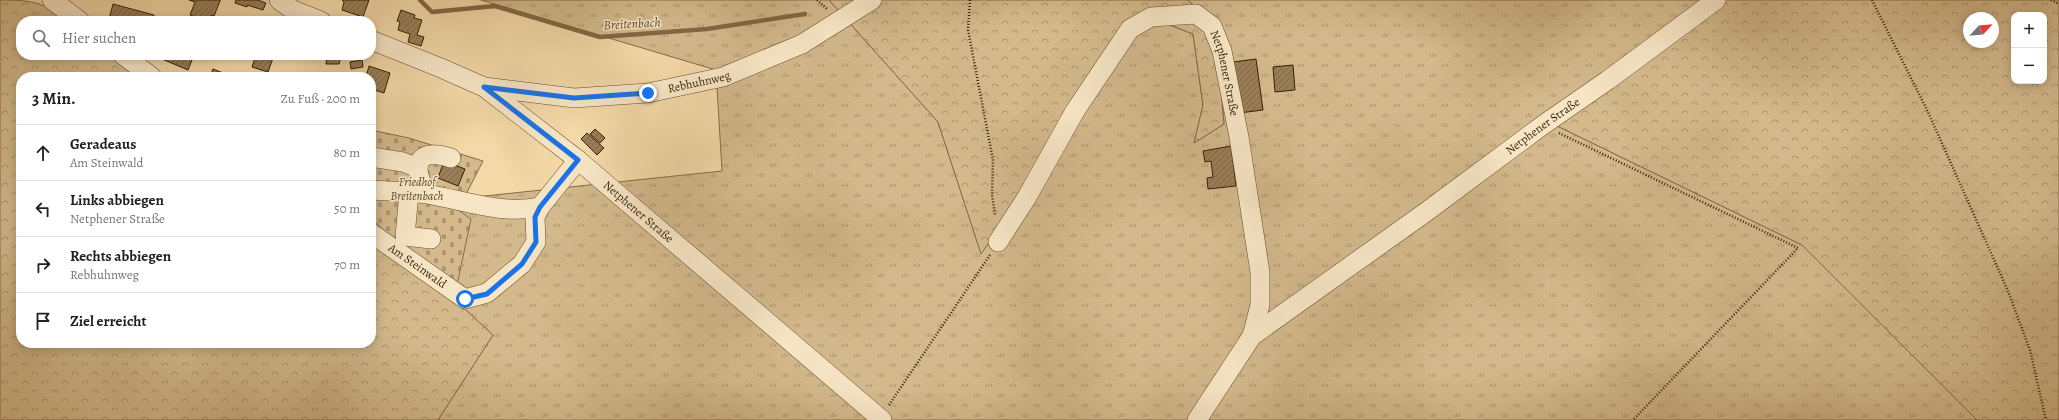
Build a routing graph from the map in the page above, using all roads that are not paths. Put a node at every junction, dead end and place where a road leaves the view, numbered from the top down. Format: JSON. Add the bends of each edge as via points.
{"nodes":[{"id":1,"x":52,"y":0,"type":"edge"},
{"id":2,"x":279,"y":0,"type":"edge"},
{"id":3,"x":872,"y":0,"type":"edge"},
{"id":4,"x":1716,"y":0,"type":"edge"},
{"id":5,"x":73,"y":16,"type":"edge"},
{"id":6,"x":308,"y":16,"type":"edge"},
{"id":7,"x":376,"y":42,"type":"edge"},
{"id":8,"x":130,"y":60,"type":"edge"},
{"id":9,"x":146,"y":72,"type":"edge"},
{"id":10,"x":484,"y":87,"type":"junction"},
{"id":11,"x":376,"y":158,"type":"edge"},
{"id":12,"x":451,"y":158,"type":"dead end"},
{"id":13,"x":578,"y":160,"type":"junction"},
{"id":14,"x":418,"y":168,"type":"junction"},
{"id":15,"x":376,"y":190,"type":"edge"},
{"id":16,"x":417,"y":193,"type":"junction"},
{"id":17,"x":540,"y":207,"type":"junction"},
{"id":18,"x":376,"y":237,"type":"edge"},
{"id":19,"x":431,"y":239,"type":"dead end"},
{"id":20,"x":998,"y":242,"type":"road end"},
{"id":21,"x":1252,"y":336,"type":"junction"},
{"id":22,"x":881,"y":419,"type":"edge"},
{"id":23,"x":1197,"y":420,"type":"edge"}],
"edges":[{"from":1,"to":5,"type":"street"},
{"from":2,"to":6,"type":"street","via":[[293,10]]},
{"from":3,"to":10,"type":"street","name":"Rebhuhnweg","via":[[802,44],[723,77],[648,93],[574,98]]},
{"from":4,"to":21,"type":"street","name":"Netphener Straße"},
{"from":7,"to":10,"type":"street","name":"Netphener Straße"},
{"from":8,"to":9,"type":"street"},
{"from":10,"to":13,"type":"street","name":"Netphener Straße"},
{"from":11,"to":14,"type":"street","via":[[403,162]]},
{"from":12,"to":14,"type":"street","via":[[438,153],[430,154],[422,159]]},
{"from":13,"to":17,"type":"street","name":"Am Steinwald"},
{"from":13,"to":22,"type":"street","name":"Netphener Straße"},
{"from":14,"to":16,"type":"street"},
{"from":15,"to":16,"type":"street"},
{"from":16,"to":17,"type":"street","via":[[495,208],[526,210]]},
{"from":16,"to":19,"type":"street","via":[[405,236]]},
{"from":17,"to":18,"type":"street","name":"Am Steinwald","via":[[535,217],[536,242],[522,264],[487,294],[465,299]]},
{"from":20,"to":21,"type":"street","name":"Netphener Straße","via":[[1027,197],[1075,111],[1130,29],[1151,17],[1196,14],[1212,26],[1222,51],[1239,137],[1260,272],[1260,305]]},
{"from":21,"to":23,"type":"street","name":"Netphener Straße"}]}
